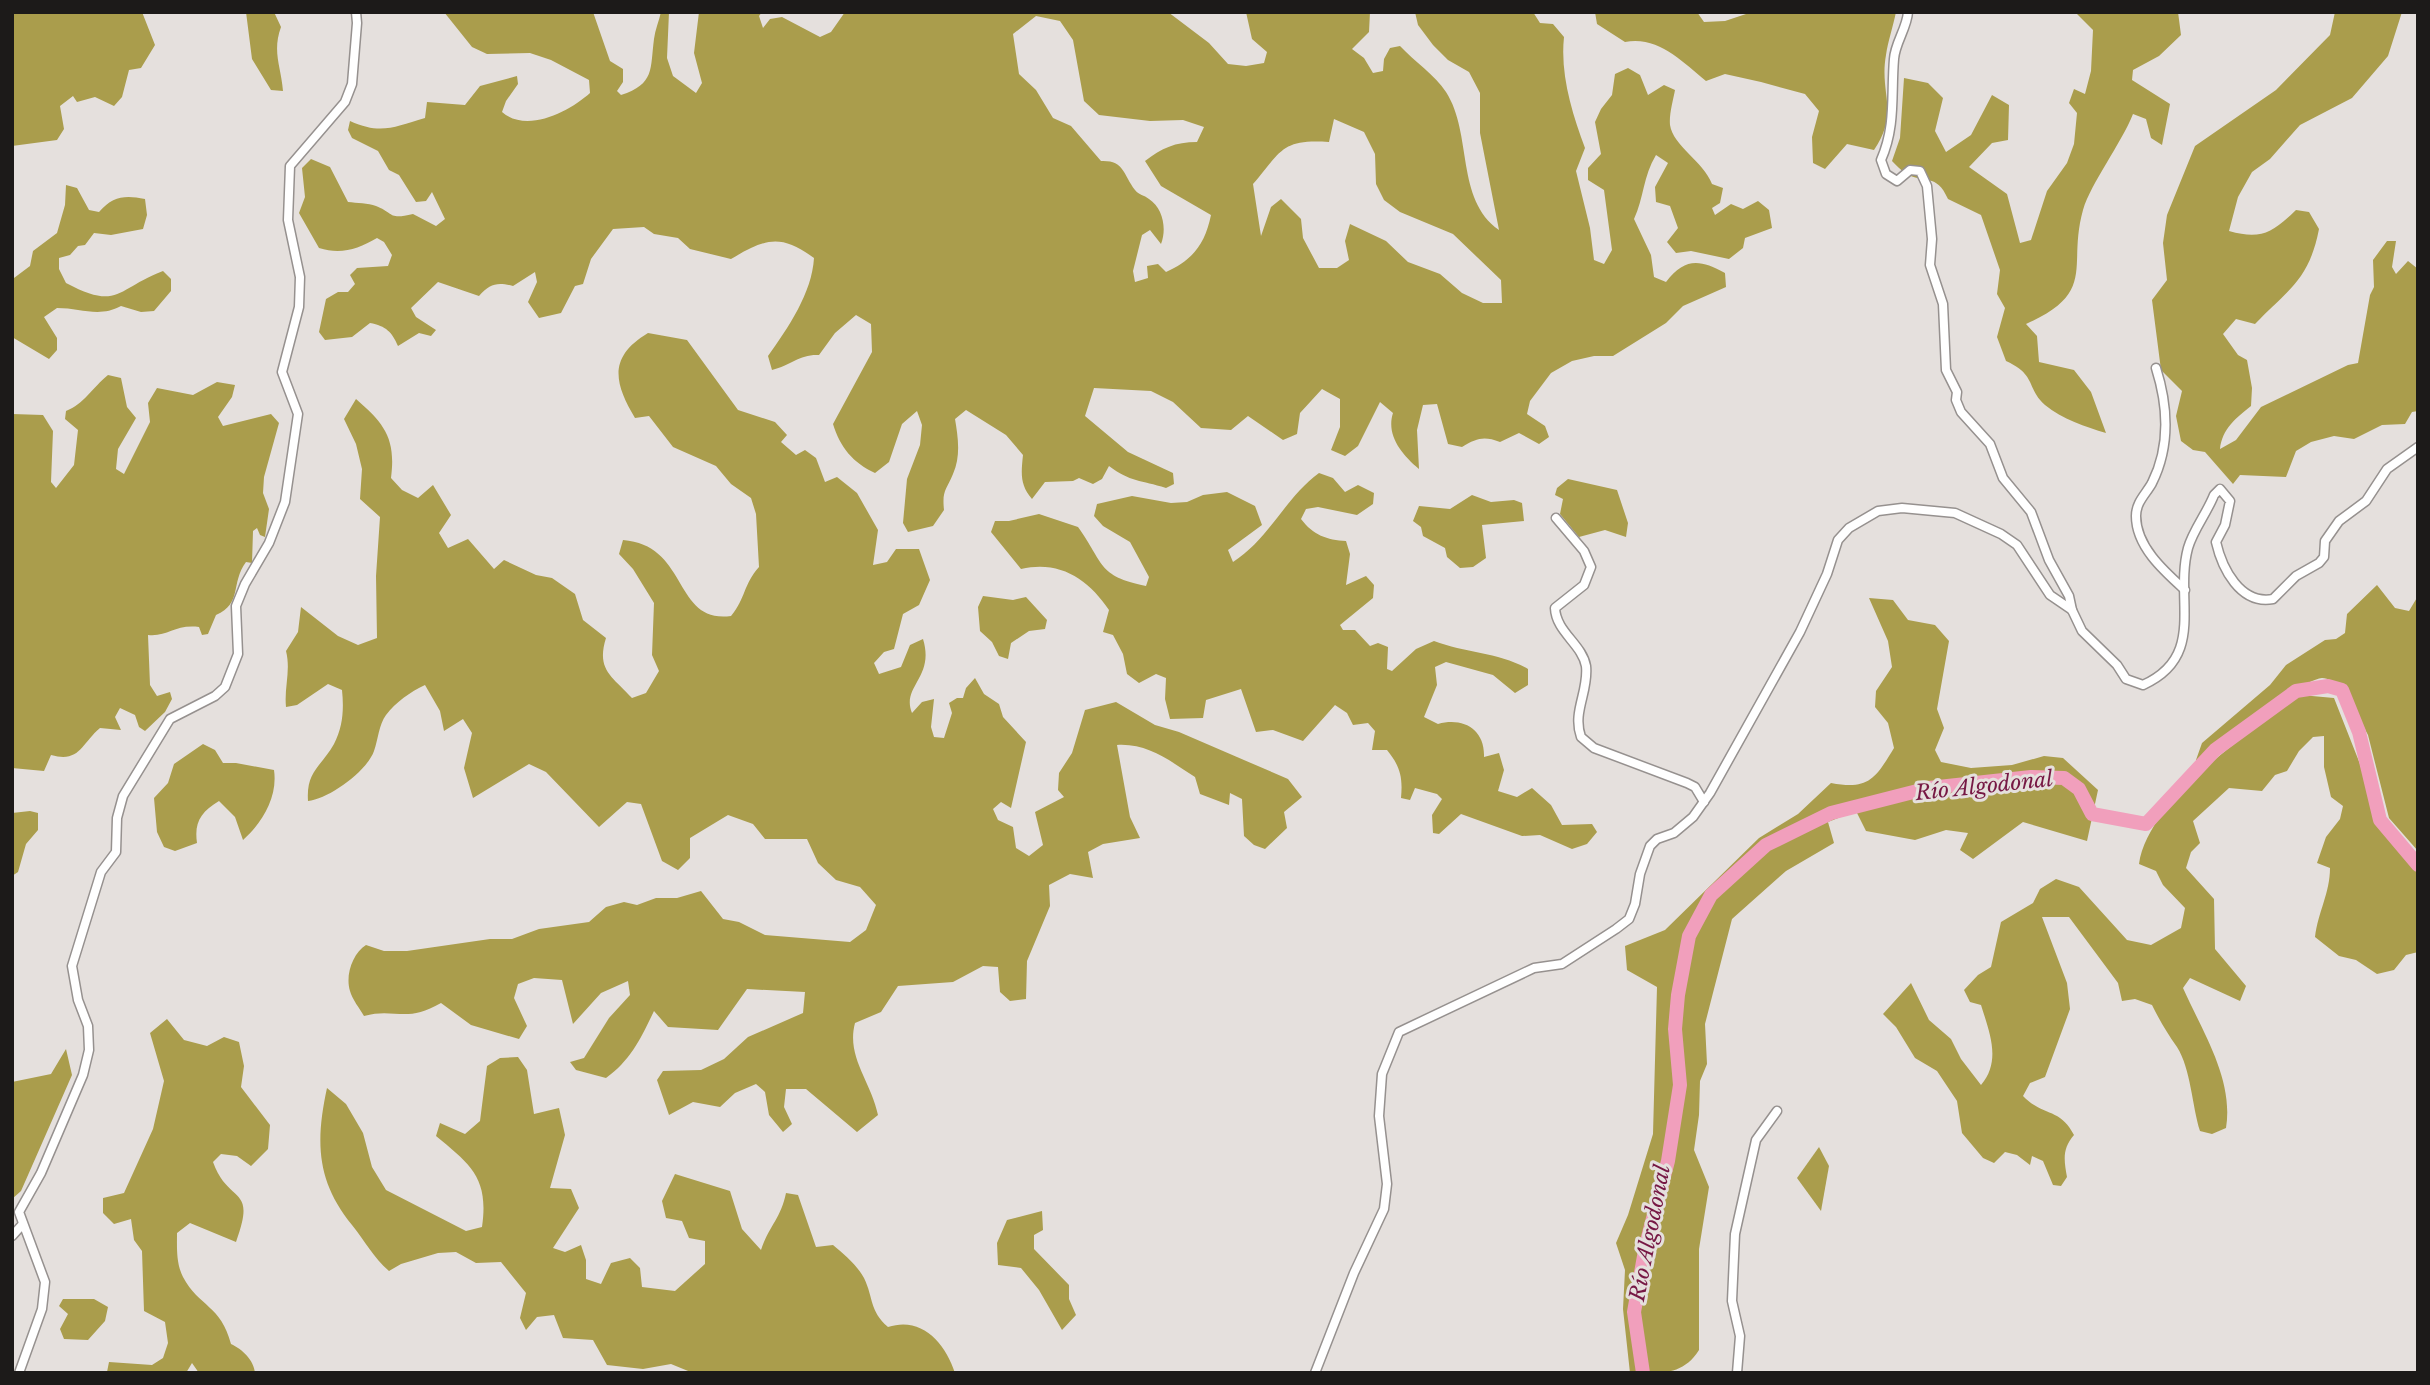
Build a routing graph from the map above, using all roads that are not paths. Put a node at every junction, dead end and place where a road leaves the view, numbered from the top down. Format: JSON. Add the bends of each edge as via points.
{"nodes":[{"id":1,"x":355,"y":12,"type":"edge"},
{"id":2,"x":1908,"y":12,"type":"edge"},
{"id":3,"x":2157,"y":368,"type":"dead end"},
{"id":4,"x":2418,"y":447,"type":"edge"},
{"id":5,"x":1556,"y":518,"type":"dead end"},
{"id":6,"x":2185,"y":590,"type":"junction"},
{"id":7,"x":2072,"y":610,"type":"junction"},
{"id":8,"x":1704,"y":802,"type":"junction"},
{"id":9,"x":1777,"y":1111,"type":"dead end"},
{"id":10,"x":22,"y":1225,"type":"junction"},
{"id":11,"x":12,"y":1236,"type":"edge"},
{"id":12,"x":19,"y":1373,"type":"edge"},
{"id":13,"x":1315,"y":1373,"type":"edge"},
{"id":14,"x":1737,"y":1373,"type":"edge"}],
"edges":[{"from":1,"to":10,"type":"street","via":[[352,84],[345,102],[290,166],[288,220],[300,277],[299,307],[282,372],[298,414],[285,502],[236,606],[238,654],[225,687],[170,719],[123,796],[116,852],[102,873],[72,966],[88,1026],[83,1076],[19,1212]]},
{"from":2,"to":7,"type":"street","via":[[1894,56],[1894,116],[1881,160],[1886,174],[1897,181],[1910,170],[1920,171],[1927,186],[1930,265],[1943,303],[1946,370],[1956,400],[1990,444],[2003,478],[2031,512]]},
{"from":3,"to":6,"type":"street","via":[[2168,428],[2152,483],[2138,503],[2136,517],[2147,548]]},
{"from":4,"to":6,"type":"street","via":[[2387,469],[2366,501],[2339,521],[2325,541],[2319,563],[2296,576],[2273,599],[2253,598],[2232,582],[2216,542],[2230,501],[2220,489],[2189,544]]},
{"from":5,"to":8,"type":"street","via":[[1591,566],[1584,585],[1555,608],[1560,627],[1586,665],[1577,716],[1581,737],[1594,748],[1695,787]]},
{"from":6,"to":7,"type":"street","via":[[2186,612],[2177,658],[2170,670],[2143,685],[2126,679],[2082,631]]},
{"from":7,"to":8,"type":"street","via":[[2050,595],[2017,545],[1985,525],[1955,513],[1902,508],[1864,517],[1838,540],[1828,575],[1800,632]]},
{"from":8,"to":13,"type":"street","via":[[1693,817],[1650,846],[1629,919],[1616,929],[1562,964],[1534,968],[1399,1032],[1382,1074],[1379,1116],[1387,1184],[1384,1209],[1353,1273]]},
{"from":9,"to":14,"type":"street","via":[[1756,1139],[1735,1234],[1732,1301],[1740,1336]]},
{"from":10,"to":11,"type":"street"},
{"from":10,"to":12,"type":"street","via":[[41,1267],[44,1289]]}]}
